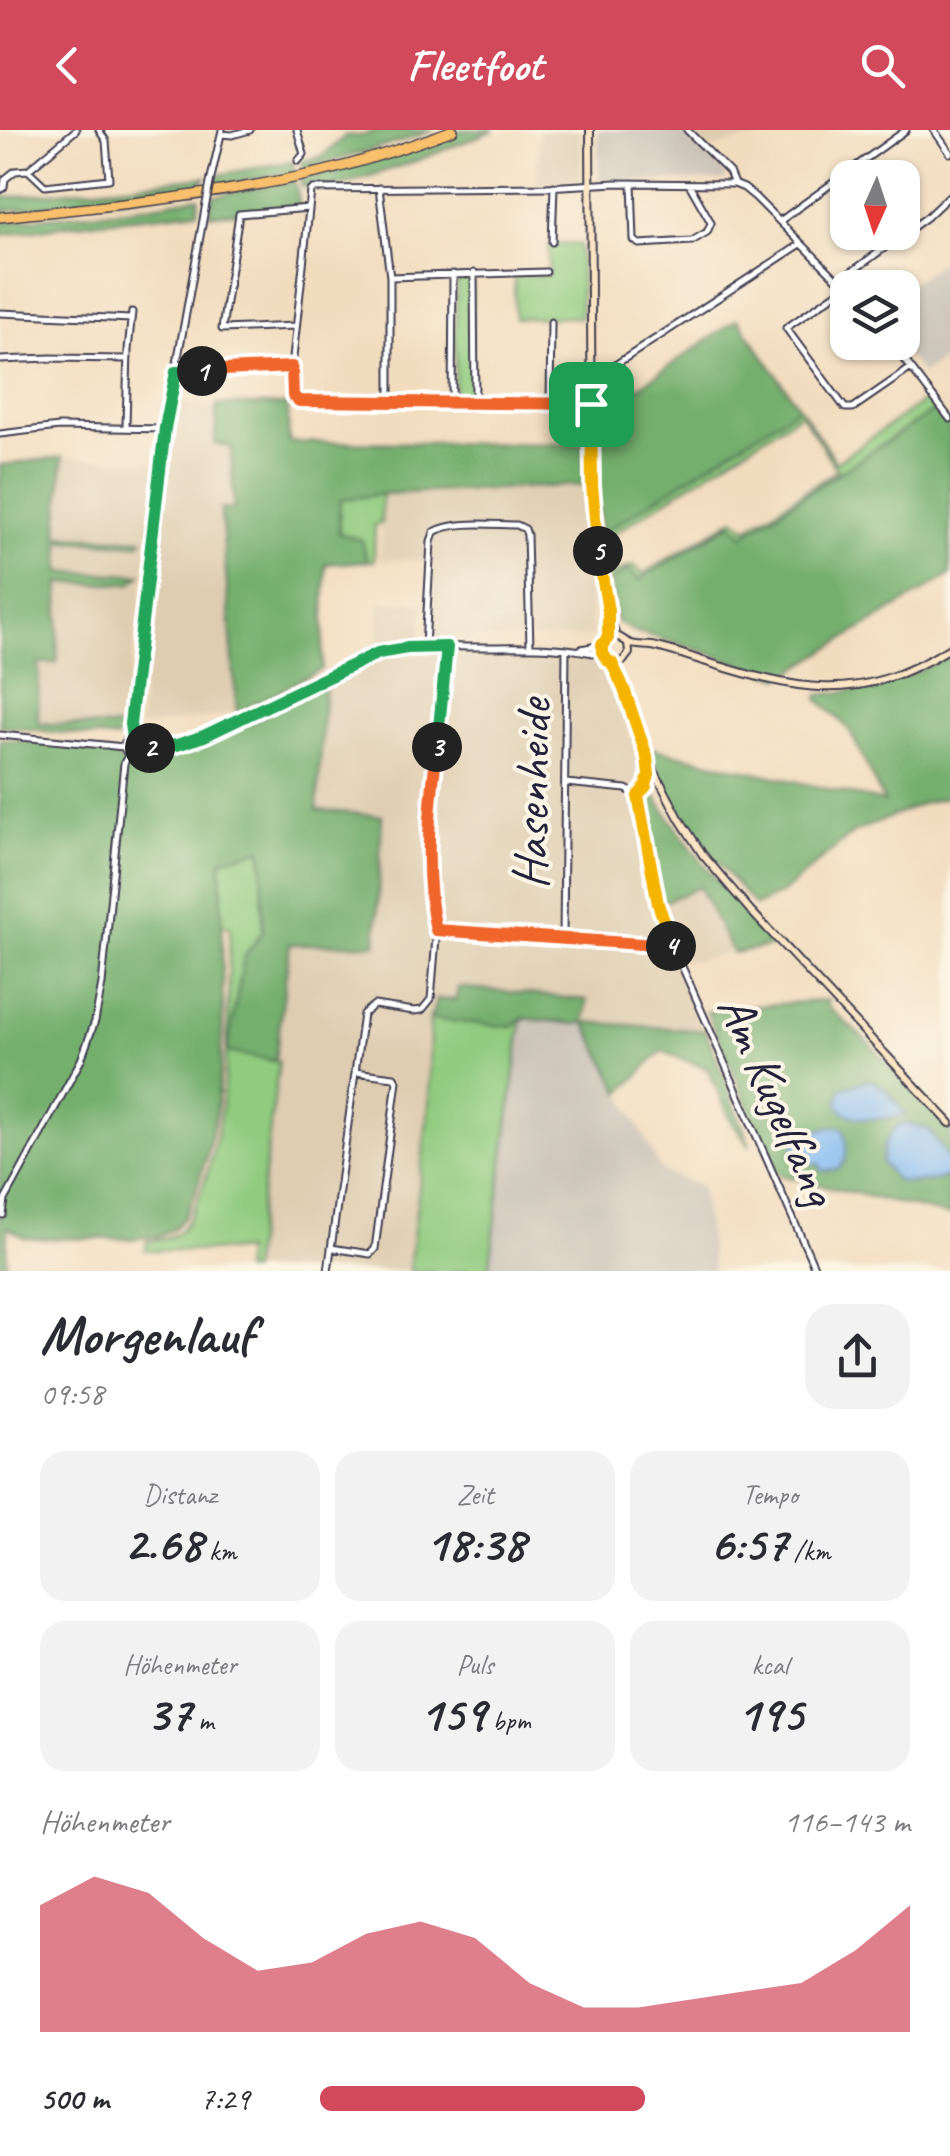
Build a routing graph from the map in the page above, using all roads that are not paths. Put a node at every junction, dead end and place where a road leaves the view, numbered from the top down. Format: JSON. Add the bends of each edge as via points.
{"nodes":[{"id":1,"x":76,"y":130,"type":"edge"},
{"id":2,"x":100,"y":130,"type":"edge"},
{"id":3,"x":250,"y":130,"type":"edge"},
{"id":4,"x":297,"y":130,"type":"edge"},
{"id":5,"x":453,"y":130,"type":"edge"},
{"id":6,"x":687,"y":130,"type":"edge"},
{"id":7,"x":906,"y":130,"type":"edge"},
{"id":8,"x":934,"y":130,"type":"edge"},
{"id":9,"x":222,"y":132,"type":"edge"},
{"id":10,"x":592,"y":132,"type":"edge"},
{"id":11,"x":948,"y":150,"type":"edge"},
{"id":12,"x":298,"y":161,"type":"dead end"},
{"id":13,"x":28,"y":170,"type":"junction"},
{"id":14,"x":632,"y":184,"type":"junction"},
{"id":15,"x":689,"y":184,"type":"junction"},
{"id":16,"x":734,"y":184,"type":"junction"},
{"id":17,"x":591,"y":185,"type":"junction"},
{"id":18,"x":554,"y":186,"type":"junction"},
{"id":19,"x":379,"y":188,"type":"junction"},
{"id":20,"x":0,"y":190,"type":"edge"},
{"id":21,"x":950,"y":195,"type":"edge"},
{"id":22,"x":309,"y":208,"type":"junction"},
{"id":23,"x":0,"y":217,"type":"edge"},
{"id":24,"x":780,"y":221,"type":"junction"},
{"id":25,"x":552,"y":242,"type":"dead end"},
{"id":26,"x":802,"y":244,"type":"junction"},
{"id":27,"x":854,"y":270,"type":"edge"},
{"id":28,"x":546,"y":272,"type":"dead end"},
{"id":29,"x":830,"y":272,"type":"edge"},
{"id":30,"x":474,"y":273,"type":"junction"},
{"id":31,"x":453,"y":274,"type":"junction"},
{"id":32,"x":390,"y":277,"type":"junction"},
{"id":33,"x":830,"y":299,"type":"edge"},
{"id":34,"x":0,"y":313,"type":"edge"},
{"id":35,"x":551,"y":322,"type":"dead end"},
{"id":36,"x":295,"y":326,"type":"junction"},
{"id":37,"x":0,"y":360,"type":"edge"},
{"id":38,"x":128,"y":360,"type":"junction"},
{"id":39,"x":905,"y":360,"type":"edge"},
{"id":40,"x":292,"y":367,"type":"junction"},
{"id":41,"x":911,"y":368,"type":"junction"},
{"id":42,"x":176,"y":372,"type":"junction"},
{"id":43,"x":592,"y":377,"type":"junction"},
{"id":44,"x":390,"y":402,"type":"junction"},
{"id":45,"x":452,"y":403,"type":"junction"},
{"id":46,"x":476,"y":403,"type":"junction"},
{"id":47,"x":550,"y":403,"type":"junction"},
{"id":48,"x":591,"y":404,"type":"junction"},
{"id":49,"x":950,"y":419,"type":"edge"},
{"id":50,"x":126,"y":426,"type":"junction"},
{"id":51,"x":165,"y":428,"type":"junction"},
{"id":52,"x":0,"y":434,"type":"edge"},
{"id":53,"x":608,"y":640,"type":"junction"},
{"id":54,"x":628,"y":644,"type":"junction"},
{"id":55,"x":653,"y":646,"type":"junction"},
{"id":56,"x":425,"y":647,"type":"junction"},
{"id":57,"x":447,"y":647,"type":"junction"},
{"id":58,"x":530,"y":647,"type":"junction"},
{"id":59,"x":950,"y":648,"type":"edge"},
{"id":60,"x":566,"y":649,"type":"junction"},
{"id":61,"x":578,"y":650,"type":"junction"},
{"id":62,"x":603,"y":655,"type":"junction"},
{"id":63,"x":626,"y":657,"type":"junction"},
{"id":64,"x":612,"y":663,"type":"junction"},
{"id":65,"x":624,"y":689,"type":"junction"},
{"id":66,"x":0,"y":734,"type":"edge"},
{"id":67,"x":132,"y":738,"type":"junction"},
{"id":68,"x":142,"y":748,"type":"junction"},
{"id":69,"x":126,"y":751,"type":"junction"},
{"id":70,"x":647,"y":757,"type":"junction"},
{"id":71,"x":566,"y":783,"type":"junction"},
{"id":72,"x":638,"y":796,"type":"junction"},
{"id":73,"x":436,"y":930,"type":"junction"},
{"id":74,"x":563,"y":939,"type":"junction"},
{"id":75,"x":673,"y":946,"type":"junction"},
{"id":76,"x":356,"y":1072,"type":"junction"},
{"id":77,"x":950,"y":1124,"type":"edge"},
{"id":78,"x":2,"y":1215,"type":"dead end"},
{"id":79,"x":331,"y":1248,"type":"junction"},
{"id":80,"x":328,"y":1271,"type":"edge"},
{"id":81,"x":816,"y":1271,"type":"edge"}],
"edges":[{"from":1,"to":13,"type":"street"},
{"from":2,"to":13,"type":"street","via":[[109,178],[45,186]]},
{"from":3,"to":9,"type":"street"},
{"from":4,"to":12,"type":"street","via":[[304,154]]},
{"from":5,"to":23,"type":"highway","via":[[256,185]]},
{"from":6,"to":16,"type":"street"},
{"from":7,"to":24,"type":"street"},
{"from":8,"to":11,"type":"street"},
{"from":9,"to":42,"type":"street","bridge":true},
{"from":10,"to":17,"type":"main road"},
{"from":13,"to":20,"type":"street","via":[[15,170]]},
{"from":14,"to":15,"type":"street"},
{"from":14,"to":15,"type":"street","via":[[639,244],[692,241],[707,232],[711,223]]},
{"from":14,"to":17,"type":"street"},
{"from":15,"to":16,"type":"street"},
{"from":16,"to":24,"type":"street"},
{"from":17,"to":18,"type":"street"},
{"from":17,"to":43,"type":"main road"},
{"from":18,"to":19,"type":"street"},
{"from":18,"to":25,"type":"street"},
{"from":19,"to":22,"type":"street","via":[[311,191]]},
{"from":19,"to":32,"type":"street"},
{"from":21,"to":27,"type":"street"},
{"from":22,"to":36,"type":"street"},
{"from":22,"to":36,"type":"street","via":[[239,214],[222,329]]},
{"from":24,"to":26,"type":"street"},
{"from":26,"to":29,"type":"street"},
{"from":26,"to":43,"type":"street"},
{"from":28,"to":30,"type":"street"},
{"from":30,"to":31,"type":"street"},
{"from":30,"to":46,"type":"street"},
{"from":31,"to":32,"type":"street"},
{"from":31,"to":45,"type":"street"},
{"from":32,"to":44,"type":"street"},
{"from":33,"to":41,"type":"street","via":[[786,328],[845,408]]},
{"from":34,"to":38,"type":"street","via":[[131,316]]},
{"from":35,"to":47,"type":"street"},
{"from":36,"to":40,"type":"street"},
{"from":37,"to":38,"type":"street"},
{"from":38,"to":50,"type":"street"},
{"from":39,"to":41,"type":"street"},
{"from":40,"to":42,"type":"street"},
{"from":40,"to":44,"type":"street","via":[[299,401]]},
{"from":41,"to":49,"type":"street"},
{"from":42,"to":51,"type":"street"},
{"from":43,"to":48,"type":"main road"},
{"from":44,"to":45,"type":"street"},
{"from":45,"to":46,"type":"street"},
{"from":46,"to":47,"type":"street"},
{"from":47,"to":48,"type":"street"},
{"from":48,"to":53,"type":"main road"},
{"from":50,"to":51,"type":"street"},
{"from":50,"to":52,"type":"street"},
{"from":51,"to":67,"type":"street"},
{"from":53,"to":54,"type":"main road"},
{"from":53,"to":61,"type":"street"},
{"from":53,"to":62,"type":"main road"},
{"from":54,"to":55,"type":"main road"},
{"from":54,"to":63,"type":"main road"},
{"from":55,"to":59,"type":"main road","via":[[817,688],[884,679]]},
{"from":55,"to":63,"type":"main road"},
{"from":56,"to":57,"type":"street"},
{"from":56,"to":58,"type":"street","via":[[434,532],[444,526],[517,525],[527,535]]},
{"from":56,"to":68,"type":"street","via":[[370,656],[191,741]]},
{"from":57,"to":58,"type":"street"},
{"from":57,"to":73,"type":"street","via":[[431,824]]},
{"from":58,"to":60,"type":"street"},
{"from":60,"to":61,"type":"street"},
{"from":60,"to":71,"type":"street","name":"Hasenheide"},
{"from":61,"to":62,"type":"street"},
{"from":62,"to":64,"type":"main road"},
{"from":63,"to":64,"type":"main road"},
{"from":63,"to":65,"type":"main road"},
{"from":64,"to":65,"type":"main road"},
{"from":65,"to":70,"type":"main road"},
{"from":66,"to":69,"type":"street"},
{"from":67,"to":68,"type":"street"},
{"from":67,"to":69,"type":"street"},
{"from":68,"to":69,"type":"street"},
{"from":69,"to":78,"type":"street","via":[[95,1021]]},
{"from":70,"to":72,"type":"street","via":[[649,775]]},
{"from":70,"to":77,"type":"main road","via":[[715,868]]},
{"from":71,"to":72,"type":"street"},
{"from":71,"to":74,"type":"street","name":"Hasenheide"},
{"from":72,"to":75,"type":"street","name":"Am Kugelfang","via":[[658,904]]},
{"from":73,"to":74,"type":"street"},
{"from":73,"to":76,"type":"street","via":[[428,1005],[365,1010]]},
{"from":74,"to":75,"type":"street"},
{"from":75,"to":81,"type":"street","name":"Am Kugelfang"},
{"from":76,"to":79,"type":"street"},
{"from":76,"to":79,"type":"street","via":[[397,1081],[376,1249],[370,1254]]},
{"from":79,"to":80,"type":"street"}]}
